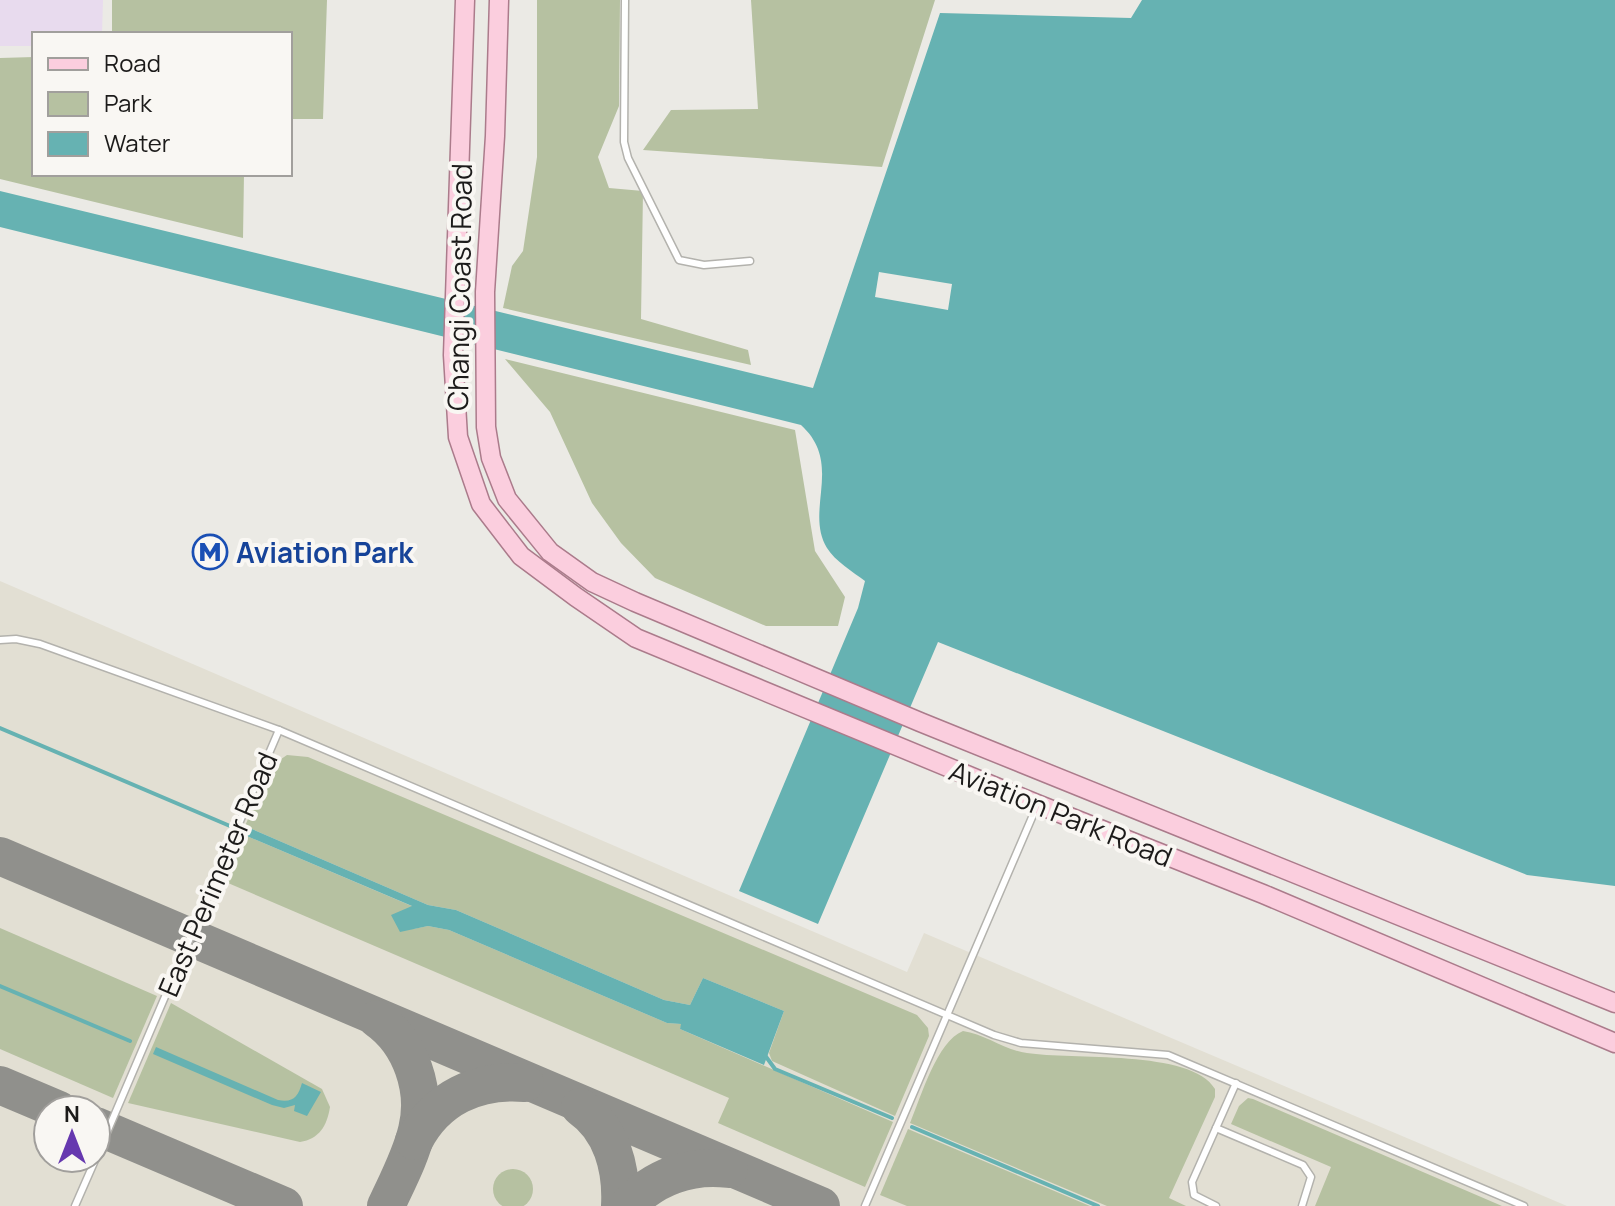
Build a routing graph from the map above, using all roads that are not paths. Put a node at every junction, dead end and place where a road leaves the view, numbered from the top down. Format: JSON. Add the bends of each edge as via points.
{"nodes":[{"id":1,"x":465,"y":0,"type":"edge"},
{"id":2,"x":499,"y":0,"type":"edge"},
{"id":3,"x":625,"y":0,"type":"edge"},
{"id":4,"x":496,"y":98,"type":"junction"},
{"id":5,"x":462,"y":100,"type":"junction"},
{"id":6,"x":750,"y":261,"type":"dead end"},
{"id":7,"x":550,"y":552,"type":"joint"},
{"id":8,"x":521,"y":556,"type":"joint"},
{"id":9,"x":0,"y":640,"type":"edge"},
{"id":10,"x":279,"y":730,"type":"junction"},
{"id":11,"x":1037,"y":804,"type":"junction"},
{"id":12,"x":1615,"y":1003,"type":"edge"},
{"id":13,"x":947,"y":1015,"type":"junction"},
{"id":14,"x":1615,"y":1043,"type":"edge"},
{"id":15,"x":1236,"y":1083,"type":"junction"},
{"id":16,"x":112,"y":1121,"type":"edge"},
{"id":17,"x":1216,"y":1128,"type":"junction"},
{"id":18,"x":89,"y":1174,"type":"edge"},
{"id":19,"x":75,"y":1206,"type":"edge"},
{"id":20,"x":865,"y":1206,"type":"edge"},
{"id":21,"x":1216,"y":1206,"type":"edge"},
{"id":22,"x":1302,"y":1206,"type":"edge"},
{"id":23,"x":1524,"y":1206,"type":"edge"}],
"edges":[{"from":1,"to":5,"type":"main road","name":"Changi Coast Road"},
{"from":2,"to":4,"type":"main road","name":"Changi Coast Road"},
{"from":3,"to":6,"type":"lane","via":[[628,158],[679,260],[704,265]]},
{"from":4,"to":5,"type":"main road","via":[[475,88]]},
{"from":4,"to":7,"type":"main road","name":"Changi Coast Road","via":[[485,292],[486,427],[507,499]]},
{"from":5,"to":8,"type":"main road","name":"Changi Coast Road","via":[[453,355],[458,437],[481,504]]},
{"from":7,"to":12,"type":"main road","name":"Aviation Park Road","via":[[592,582],[818,679]]},
{"from":8,"to":11,"type":"main road","name":"Aviation Park Road","via":[[636,638]]},
{"from":9,"to":10,"type":"lane","name":"East Perimeter Road","via":[[40,644]]},
{"from":10,"to":13,"type":"lane"},
{"from":10,"to":16,"type":"lane","name":"East Perimeter Road"},
{"from":11,"to":13,"type":"lane"},
{"from":11,"to":14,"type":"main road","name":"Aviation Park Road"},
{"from":13,"to":15,"type":"lane","via":[[1021,1043],[1168,1055]]},
{"from":13,"to":20,"type":"lane"},
{"from":15,"to":17,"type":"lane"},
{"from":15,"to":23,"type":"lane"},
{"from":17,"to":21,"type":"lane","via":[[1192,1188],[1198,1199]]},
{"from":17,"to":22,"type":"lane","via":[[1303,1165],[1311,1177]]},
{"from":18,"to":19,"type":"lane","name":"East Perimeter Road"}]}
